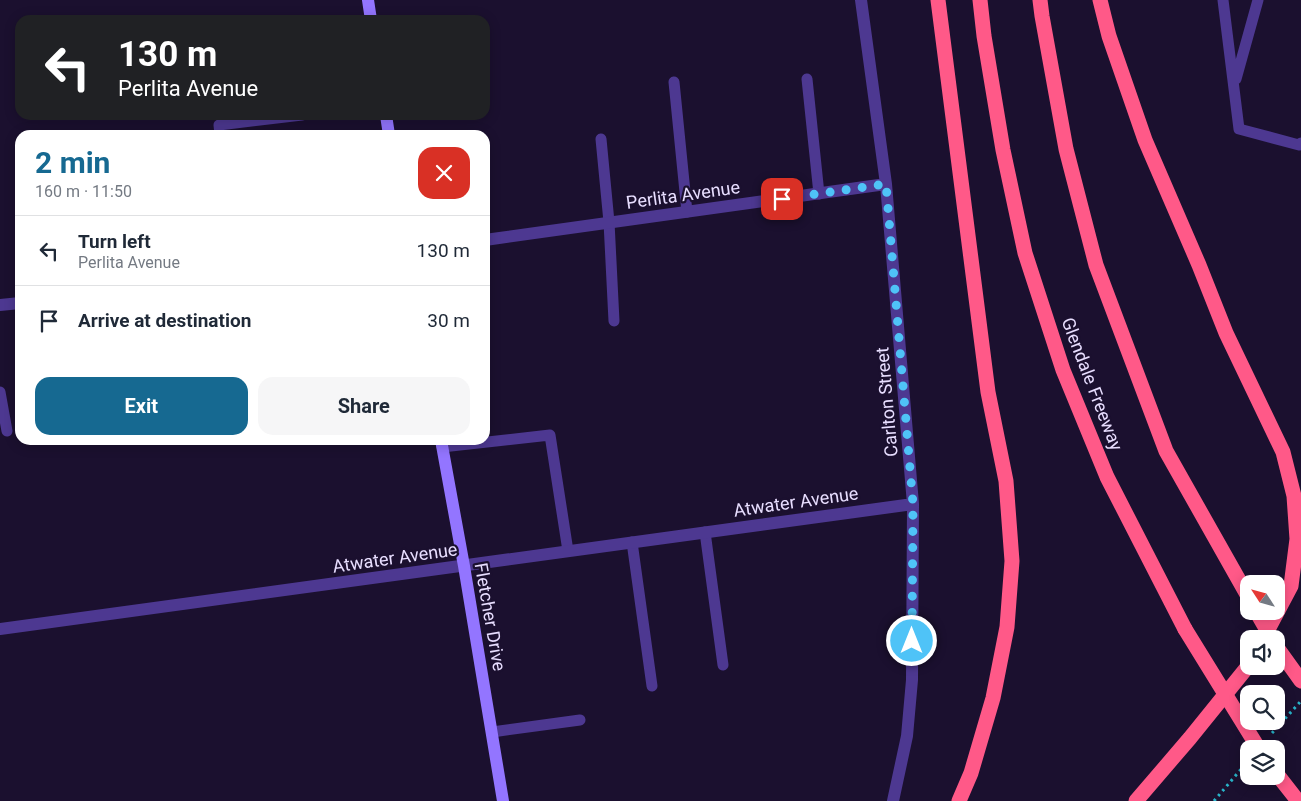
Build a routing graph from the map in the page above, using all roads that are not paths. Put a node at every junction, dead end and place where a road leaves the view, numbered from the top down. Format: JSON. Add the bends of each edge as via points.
{"nodes":[{"id":1,"x":368,"y":0,"type":"edge"},
{"id":2,"x":861,"y":0,"type":"edge"},
{"id":3,"x":938,"y":0,"type":"edge"},
{"id":4,"x":980,"y":0,"type":"edge"},
{"id":5,"x":1040,"y":0,"type":"edge"},
{"id":6,"x":1100,"y":0,"type":"edge"},
{"id":7,"x":1223,"y":0,"type":"edge"},
{"id":8,"x":1258,"y":0,"type":"edge"},
{"id":9,"x":370,"y":15,"type":"edge"},
{"id":10,"x":807,"y":79,"type":"dead end"},
{"id":11,"x":674,"y":82,"type":"dead end"},
{"id":12,"x":1234,"y":86,"type":"junction"},
{"id":13,"x":260,"y":120,"type":"edge"},
{"id":14,"x":220,"y":130,"type":"edge"},
{"id":15,"x":601,"y":140,"type":"dead end"},
{"id":16,"x":1301,"y":143,"type":"edge"},
{"id":17,"x":886,"y":184,"type":"junction"},
{"id":18,"x":819,"y":194,"type":"junction"},
{"id":19,"x":688,"y":212,"type":"junction"},
{"id":20,"x":609,"y":222,"type":"junction"},
{"id":21,"x":490,"y":239,"type":"edge"},
{"id":22,"x":15,"y":303,"type":"edge"},
{"id":23,"x":0,"y":305,"type":"edge"},
{"id":24,"x":614,"y":321,"type":"dead end"},
{"id":25,"x":0,"y":392,"type":"edge"},
{"id":26,"x":7,"y":431,"type":"dead end"},
{"id":27,"x":490,"y":440,"type":"edge"},
{"id":28,"x":441,"y":445,"type":"edge"},
{"id":29,"x":913,"y":504,"type":"junction"},
{"id":30,"x":705,"y":532,"type":"junction"},
{"id":31,"x":632,"y":542,"type":"junction"},
{"id":32,"x":568,"y":551,"type":"junction"},
{"id":33,"x":464,"y":566,"type":"junction"},
{"id":34,"x":1240,"y":583,"type":"edge"},
{"id":35,"x":0,"y":629,"type":"edge"},
{"id":36,"x":1268,"y":630,"type":"edge"},
{"id":37,"x":1285,"y":659,"type":"edge"},
{"id":38,"x":723,"y":665,"type":"dead end"},
{"id":39,"x":1240,"y":675,"type":"edge"},
{"id":40,"x":1301,"y":681,"type":"edge"},
{"id":41,"x":652,"y":686,"type":"dead end"},
{"id":42,"x":580,"y":720,"type":"dead end"},
{"id":43,"x":492,"y":732,"type":"junction"},
{"id":44,"x":1253,"y":740,"type":"edge"},
{"id":45,"x":1285,"y":784,"type":"edge"},
{"id":46,"x":503,"y":801,"type":"edge"},
{"id":47,"x":893,"y":801,"type":"edge"},
{"id":48,"x":959,"y":801,"type":"edge"},
{"id":49,"x":1136,"y":801,"type":"edge"},
{"id":50,"x":1298,"y":801,"type":"edge"}],
"edges":[{"from":1,"to":9,"type":"main road"},
{"from":2,"to":17,"type":"street","name":"Carlton Street"},
{"from":3,"to":48,"type":"highway","via":[[988,392],[1006,480],[1012,561],[1007,628],[993,698],[971,773]]},
{"from":4,"to":44,"type":"highway","name":"Glendale Freeway","bridge":true,"via":[[1003,150],[1023,244],[1057,352],[1108,477],[1185,629]]},
{"from":5,"to":34,"type":"highway","via":[[1066,149],[1096,265],[1166,451]]},
{"from":6,"to":36,"type":"highway","via":[[1145,140],[1226,333],[1283,452],[1290,478],[1297,539],[1291,586]]},
{"from":7,"to":12,"type":"lane"},
{"from":8,"to":12,"type":"lane"},
{"from":10,"to":18,"type":"lane"},
{"from":11,"to":19,"type":"lane"},
{"from":12,"to":16,"type":"lane","via":[[1239,129]]},
{"from":13,"to":14,"type":"lane","via":[[219,125]]},
{"from":15,"to":20,"type":"lane"},
{"from":17,"to":18,"type":"street","name":"Perlita Avenue"},
{"from":17,"to":29,"type":"street","name":"Carlton Street"},
{"from":18,"to":19,"type":"street","name":"Perlita Avenue"},
{"from":19,"to":20,"type":"street","name":"Perlita Avenue"},
{"from":20,"to":21,"type":"street","name":"Perlita Avenue"},
{"from":20,"to":24,"type":"lane"},
{"from":22,"to":23,"type":"street"},
{"from":25,"to":26,"type":"lane"},
{"from":27,"to":32,"type":"lane","via":[[550,435]]},
{"from":28,"to":33,"type":"main road","name":"Fletcher Drive"},
{"from":29,"to":30,"type":"street","name":"Atwater Avenue"},
{"from":29,"to":47,"type":"street","name":"Carlton Street","via":[[912,680],[907,736]]},
{"from":30,"to":31,"type":"street","name":"Atwater Avenue"},
{"from":30,"to":38,"type":"lane"},
{"from":31,"to":32,"type":"street","name":"Atwater Avenue"},
{"from":31,"to":41,"type":"lane"},
{"from":32,"to":33,"type":"street","name":"Atwater Avenue"},
{"from":33,"to":35,"type":"street","name":"Atwater Avenue"},
{"from":33,"to":43,"type":"main road","name":"Fletcher Drive"},
{"from":37,"to":40,"type":"highway"},
{"from":39,"to":49,"type":"highway"},
{"from":42,"to":43,"type":"lane"},
{"from":43,"to":46,"type":"main road","name":"Fletcher Drive"},
{"from":45,"to":50,"type":"highway"}]}
